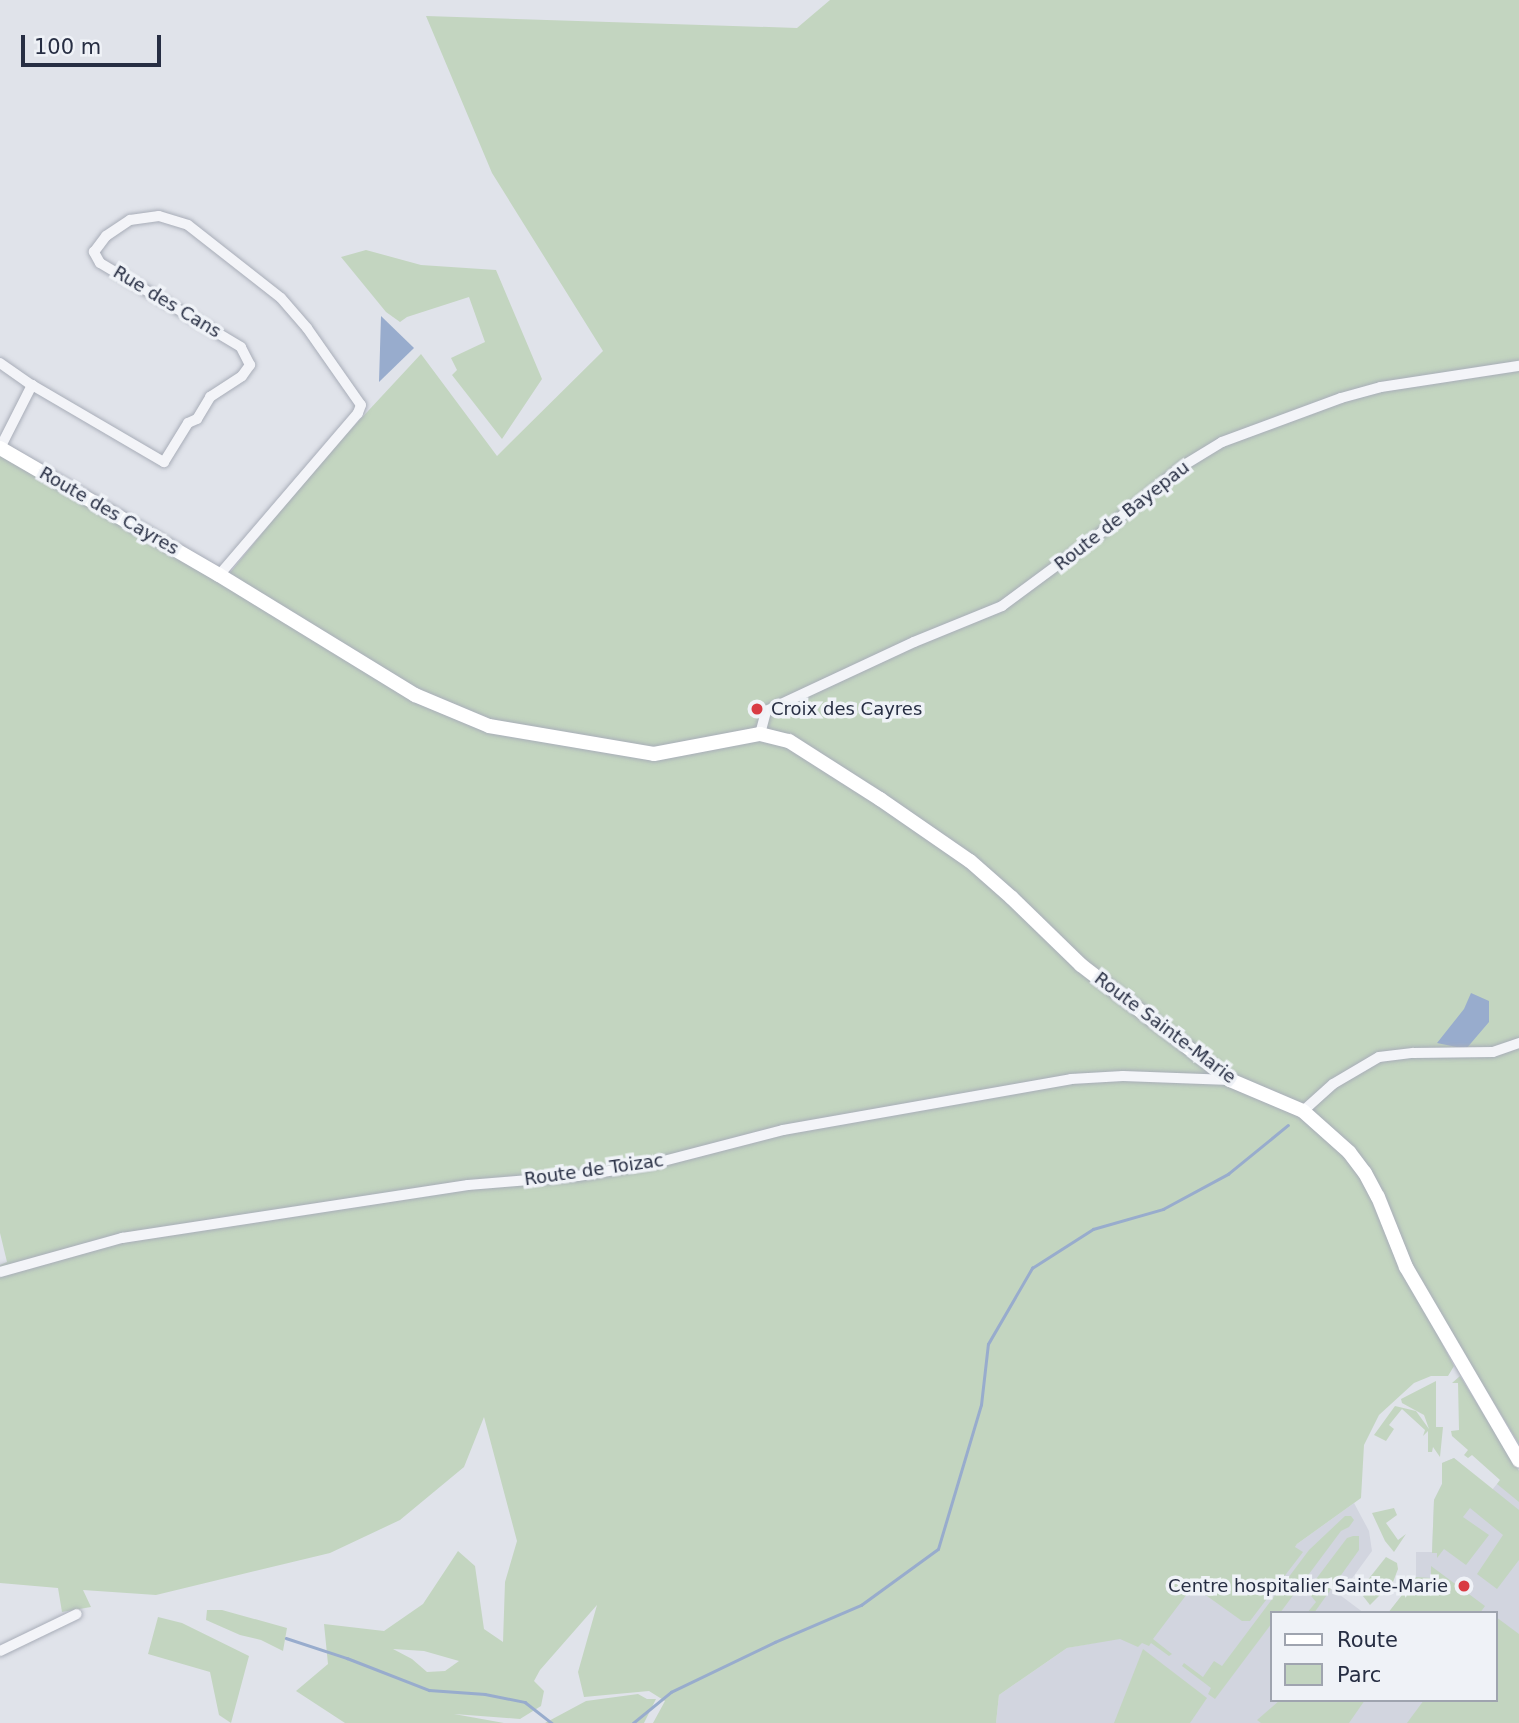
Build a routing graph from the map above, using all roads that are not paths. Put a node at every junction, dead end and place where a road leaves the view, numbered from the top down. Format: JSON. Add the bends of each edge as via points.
{"nodes":[{"id":1,"x":0,"y":363,"type":"edge"},
{"id":2,"x":1519,"y":366,"type":"edge"},
{"id":3,"x":32,"y":385,"type":"junction"},
{"id":4,"x":0,"y":448,"type":"edge"},
{"id":5,"x":219,"y":575,"type":"junction"},
{"id":6,"x":760,"y":734,"type":"junction"},
{"id":7,"x":1519,"y":1043,"type":"edge"},
{"id":8,"x":1230,"y":1080,"type":"junction"},
{"id":9,"x":1303,"y":1111,"type":"junction"},
{"id":10,"x":0,"y":1272,"type":"edge"},
{"id":11,"x":1519,"y":1460,"type":"edge"},
{"id":12,"x":77,"y":1614,"type":"dead end"},
{"id":13,"x":0,"y":1651,"type":"edge"}],
"edges":[{"from":1,"to":3,"type":"street"},
{"from":2,"to":6,"type":"street","name":"Route de Bayepau","via":[[1381,387],[1222,442],[1181,467],[1002,606],[766,711]]},
{"from":3,"to":4,"type":"street"},
{"from":3,"to":5,"type":"street","name":"Rue des Cans","via":[[164,462],[210,397],[242,376],[250,365],[242,347],[100,263],[94,252],[106,236],[130,219],[159,216],[188,225],[281,298],[361,405]]},
{"from":4,"to":5,"type":"street","name":"Route des Cayres"},
{"from":5,"to":6,"type":"street","name":"Route des Cayres","via":[[415,695],[489,726],[654,754]]},
{"from":6,"to":8,"type":"street","name":"Route Sainte-Marie","via":[[789,741],[970,862],[1081,965]]},
{"from":7,"to":9,"type":"street","via":[[1481,1054],[1413,1053],[1379,1058],[1333,1084]]},
{"from":8,"to":9,"type":"street","name":"Route Sainte-Marie"},
{"from":8,"to":10,"type":"street","name":"Route de Toizac","via":[[1071,1079],[783,1130],[652,1164],[578,1176],[468,1185],[122,1238]]},
{"from":9,"to":11,"type":"street","name":"Route Sainte-Marie","via":[[1365,1173],[1406,1267]]},
{"from":12,"to":13,"type":"street"}]}
